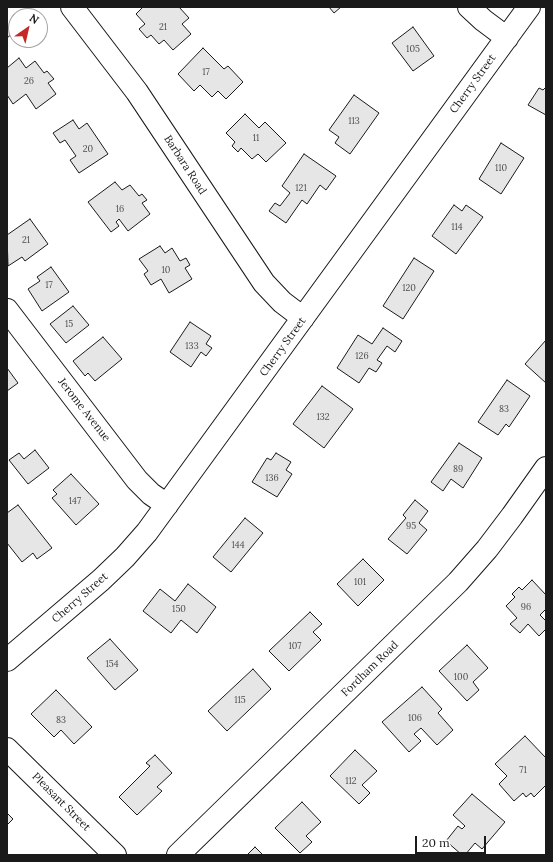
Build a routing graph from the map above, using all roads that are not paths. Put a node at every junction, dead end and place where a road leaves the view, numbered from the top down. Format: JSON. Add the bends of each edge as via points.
{"nodes":[{"id":1,"x":72,"y":7,"type":"edge"},
{"id":2,"x":469,"y":7,"type":"edge"},
{"id":3,"x":529,"y":7,"type":"edge"},
{"id":4,"x":507,"y":38,"type":"junction"},
{"id":5,"x":9,"y":316,"type":"edge"},
{"id":6,"x":303,"y":318,"type":"junction"},
{"id":7,"x":546,"y":468,"type":"edge"},
{"id":8,"x":167,"y":505,"type":"junction"},
{"id":9,"x":7,"y":660,"type":"edge"},
{"id":10,"x":7,"y":749,"type":"edge"},
{"id":11,"x":115,"y":855,"type":"edge"},
{"id":12,"x":178,"y":855,"type":"edge"}],
"edges":[{"from":1,"to":6,"type":"street","name":"Barbara Road","via":[[137,92],[264,283],[282,302]]},
{"from":2,"to":4,"type":"street"},
{"from":3,"to":4,"type":"street","name":"Cherry Street"},
{"from":4,"to":6,"type":"street","name":"Cherry Street"},
{"from":5,"to":8,"type":"street","name":"Jerome Avenue","via":[[138,480],[151,494]]},
{"from":6,"to":8,"type":"street","name":"Cherry Street"},
{"from":7,"to":12,"type":"street","name":"Fordham Road","via":[[500,532],[458,582]]},
{"from":8,"to":9,"type":"street","name":"Cherry Street","via":[[121,561]]},
{"from":10,"to":11,"type":"street","name":"Pleasant Street"}]}
